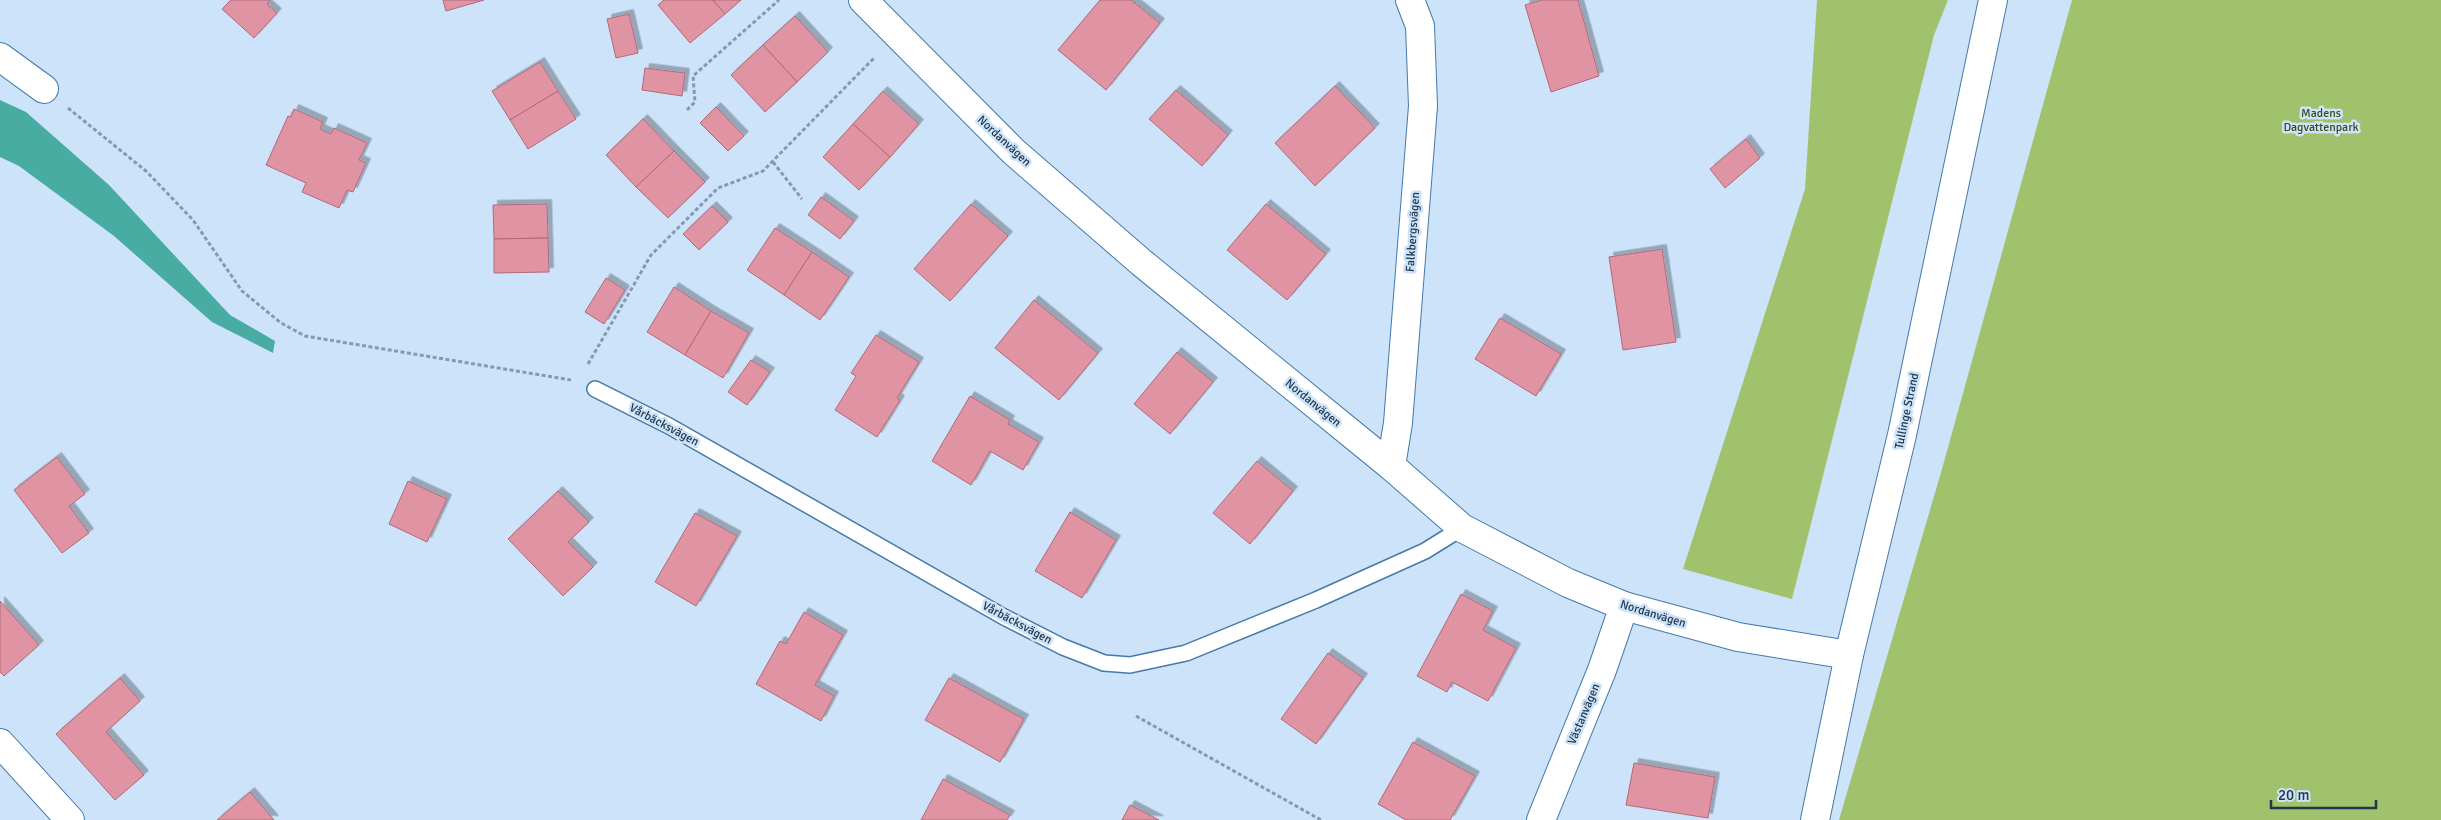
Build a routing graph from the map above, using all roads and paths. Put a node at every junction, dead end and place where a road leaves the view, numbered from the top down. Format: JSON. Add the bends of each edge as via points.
{"nodes":[{"id":1,"x":779,"y":0,"type":"edge"},
{"id":2,"x":863,"y":0,"type":"edge"},
{"id":3,"x":1410,"y":0,"type":"edge"},
{"id":4,"x":1993,"y":0,"type":"edge"},
{"id":5,"x":896,"y":34,"type":"junction"},
{"id":6,"x":0,"y":57,"type":"edge"},
{"id":7,"x":44,"y":89,"type":"joint"},
{"id":8,"x":687,"y":110,"type":"dead end"},
{"id":9,"x":773,"y":162,"type":"junction"},
{"id":10,"x":802,"y":199,"type":"dead end"},
{"id":11,"x":577,"y":382,"type":"junction"},
{"id":12,"x":595,"y":389,"type":"joint"},
{"id":13,"x":1391,"y":466,"type":"junction"},
{"id":14,"x":1462,"y":528,"type":"junction"},
{"id":15,"x":1624,"y":606,"type":"junction"},
{"id":16,"x":1849,"y":656,"type":"junction"},
{"id":17,"x":1136,"y":716,"type":"dead end"},
{"id":18,"x":0,"y":743,"type":"edge"},
{"id":19,"x":70,"y":820,"type":"edge"},
{"id":20,"x":1321,"y":820,"type":"edge"},
{"id":21,"x":1541,"y":820,"type":"edge"},
{"id":22,"x":1815,"y":820,"type":"edge"}],
"edges":[{"from":1,"to":8,"type":"path","via":[[693,76],[695,102]]},
{"from":2,"to":5,"type":"street","name":"Nordanvägen"},
{"from":3,"to":13,"type":"street","name":"Falkbergsvägen","via":[[1420,26],[1423,106],[1398,423]]},
{"from":4,"to":16,"type":"street","name":"Tullinge Strand","via":[[1902,435]]},
{"from":5,"to":9,"type":"path"},
{"from":5,"to":13,"type":"street","name":"Nordanvägen","via":[[1012,151],[1142,263]]},
{"from":6,"to":7,"type":"street"},
{"from":7,"to":11,"type":"path","via":[[146,171],[193,220],[242,291],[281,322],[305,336]]},
{"from":9,"to":10,"type":"path"},
{"from":9,"to":11,"type":"path","via":[[763,171],[718,188],[651,255]]},
{"from":11,"to":12,"type":"path"},
{"from":12,"to":14,"type":"lane","name":"Vårbäcksvägen","via":[[669,426],[1004,618],[1104,663],[1130,665],[1186,653],[1316,600],[1424,551]]},
{"from":13,"to":14,"type":"street","name":"Nordanvägen"},
{"from":14,"to":15,"type":"street","name":"Nordanvägen","via":[[1568,583]]},
{"from":15,"to":16,"type":"street","name":"Nordanvägen","via":[[1738,637]]},
{"from":15,"to":21,"type":"street","name":"Västanvägen","via":[[1602,670]]},
{"from":16,"to":22,"type":"street","name":"Tullinge Strand"},
{"from":17,"to":20,"type":"path"},
{"from":18,"to":19,"type":"street"}]}
